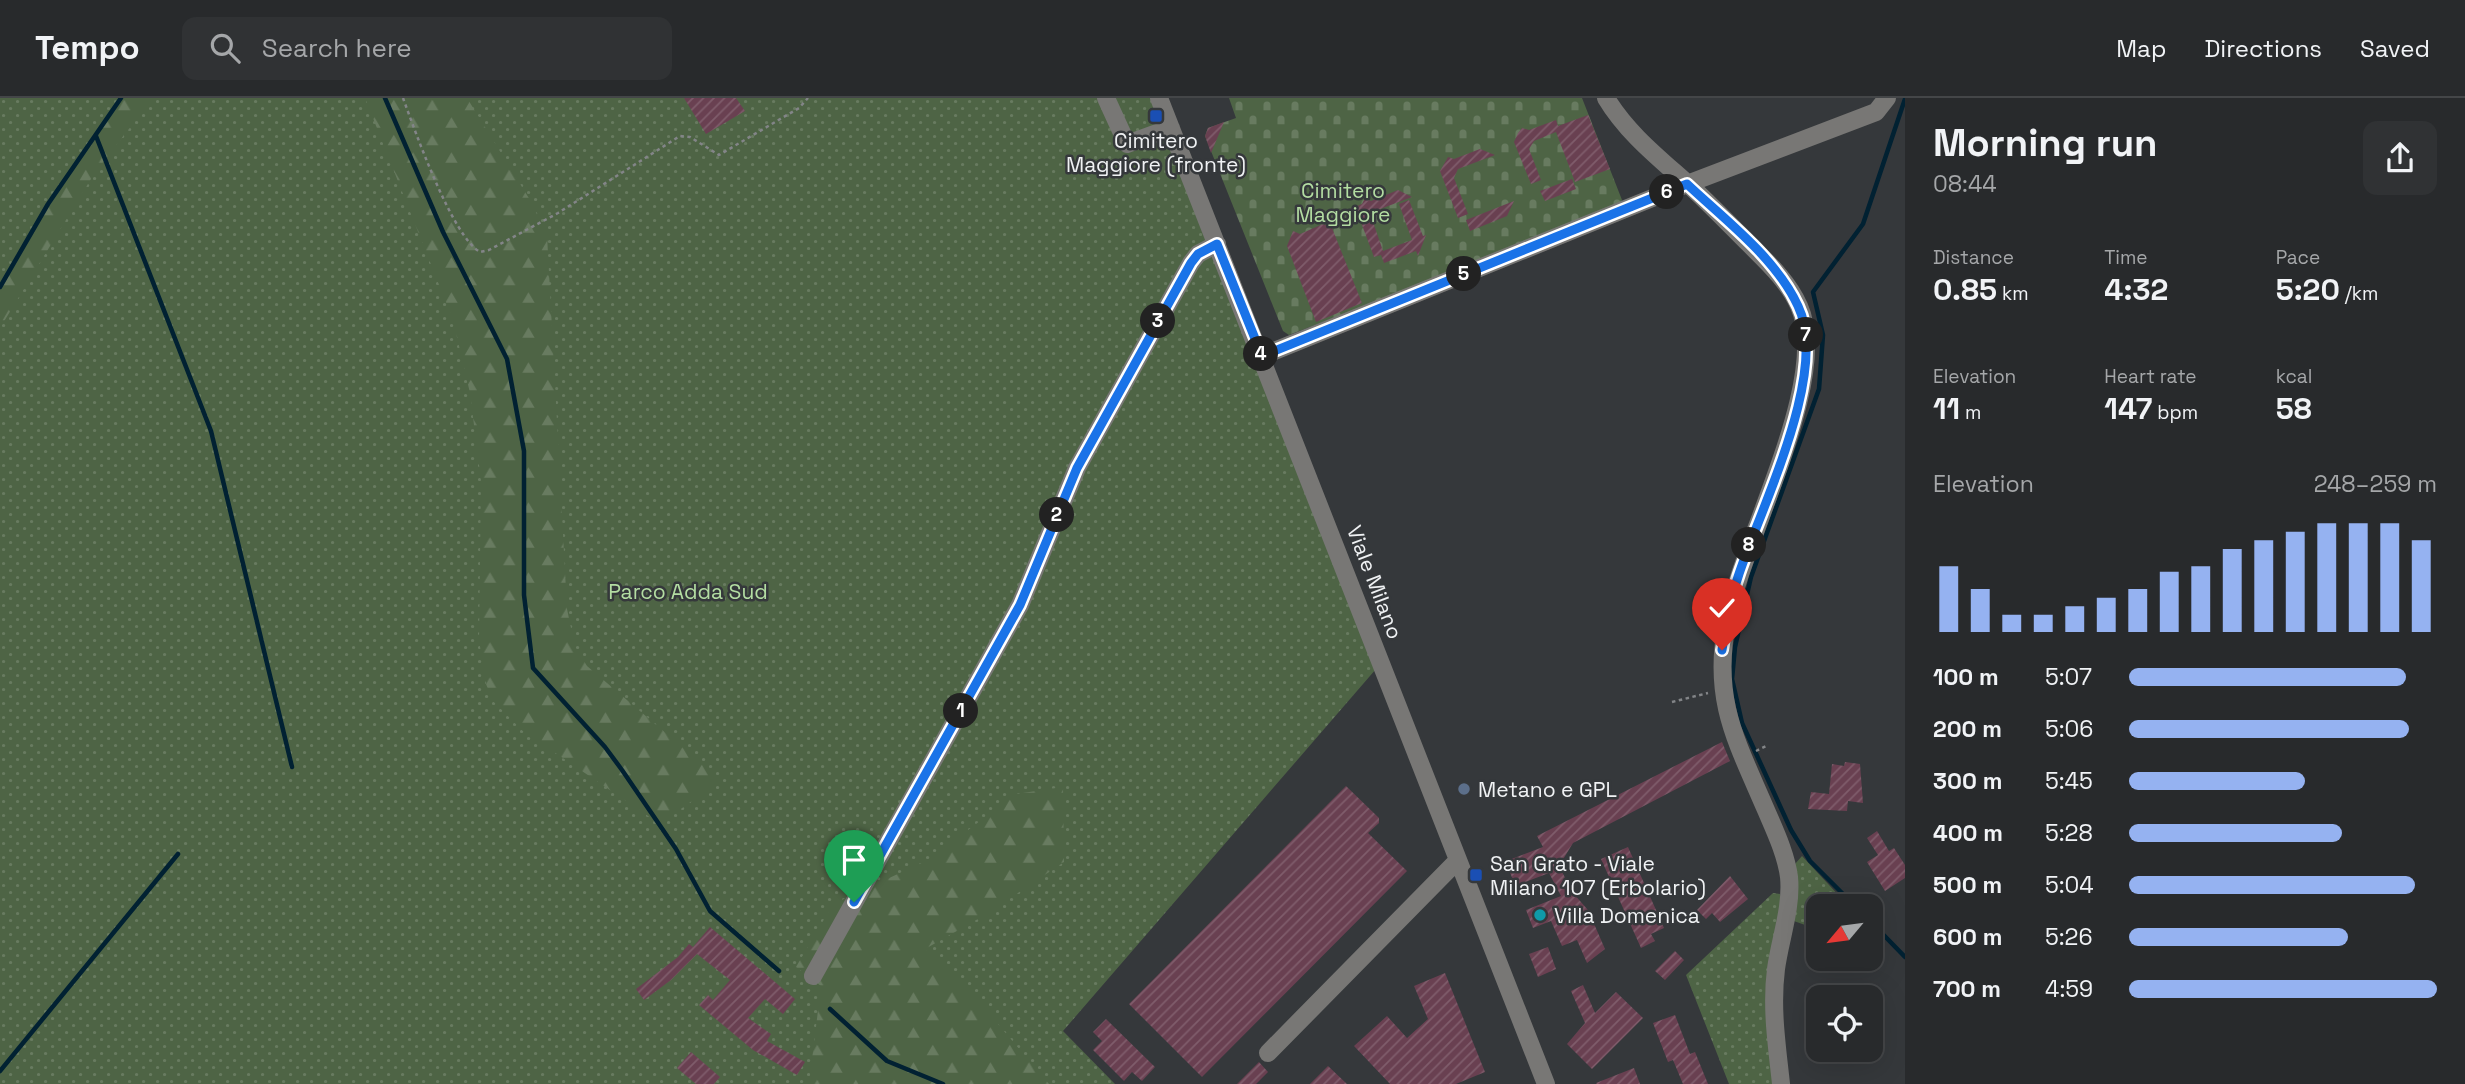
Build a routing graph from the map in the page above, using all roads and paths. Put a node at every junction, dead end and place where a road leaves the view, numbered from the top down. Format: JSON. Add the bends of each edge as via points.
{"nodes":[{"id":1,"x":403,"y":98,"type":"edge"},
{"id":2,"x":808,"y":98,"type":"edge"},
{"id":3,"x":1106,"y":98,"type":"edge"},
{"id":4,"x":1159,"y":98,"type":"edge"},
{"id":5,"x":1606,"y":98,"type":"edge"},
{"id":6,"x":1887,"y":98,"type":"edge"},
{"id":7,"x":1171,"y":128,"type":"junction"},
{"id":8,"x":1687,"y":184,"type":"junction"},
{"id":9,"x":1217,"y":244,"type":"junction"},
{"id":10,"x":1262,"y":356,"type":"junction"},
{"id":11,"x":1722,"y":691,"type":"junction"},
{"id":12,"x":1672,"y":702,"type":"dead end"},
{"id":13,"x":1766,"y":746,"type":"dead end"},
{"id":14,"x":1757,"y":750,"type":"dead end"},
{"id":15,"x":1458,"y":860,"type":"junction"},
{"id":16,"x":813,"y":976,"type":"dead end"},
{"id":17,"x":1268,"y":1053,"type":"dead end"},
{"id":18,"x":1546,"y":1084,"type":"edge"},
{"id":19,"x":1781,"y":1084,"type":"edge"}],
"edges":[{"from":1,"to":2,"type":"path","via":[[464,238],[480,252],[558,214],[680,136],[719,155],[728,153]]},
{"from":3,"to":7,"type":"street","via":[[1127,144]]},
{"from":4,"to":7,"type":"street","name":"Viale Milano"},
{"from":5,"to":8,"type":"street","via":[[1616,115]]},
{"from":6,"to":8,"type":"street","via":[[1876,112]]},
{"from":7,"to":9,"type":"street","name":"Viale Milano"},
{"from":8,"to":10,"type":"street"},
{"from":8,"to":11,"type":"street","via":[[1780,277],[1800,307],[1805,327],[1807,366],[1799,404],[1731,601],[1722,650]]},
{"from":9,"to":10,"type":"street","name":"Viale Milano"},
{"from":9,"to":16,"type":"street","via":[[1191,263],[1102,421],[1077,468],[1020,605]]},
{"from":10,"to":15,"type":"street","name":"Viale Milano"},
{"from":11,"to":12,"type":"path"},
{"from":11,"to":19,"type":"street","via":[[1731,730],[1789,876],[1775,989]]},
{"from":13,"to":14,"type":"path"},
{"from":15,"to":17,"type":"street"},
{"from":15,"to":18,"type":"street","name":"Viale Milano"}]}
